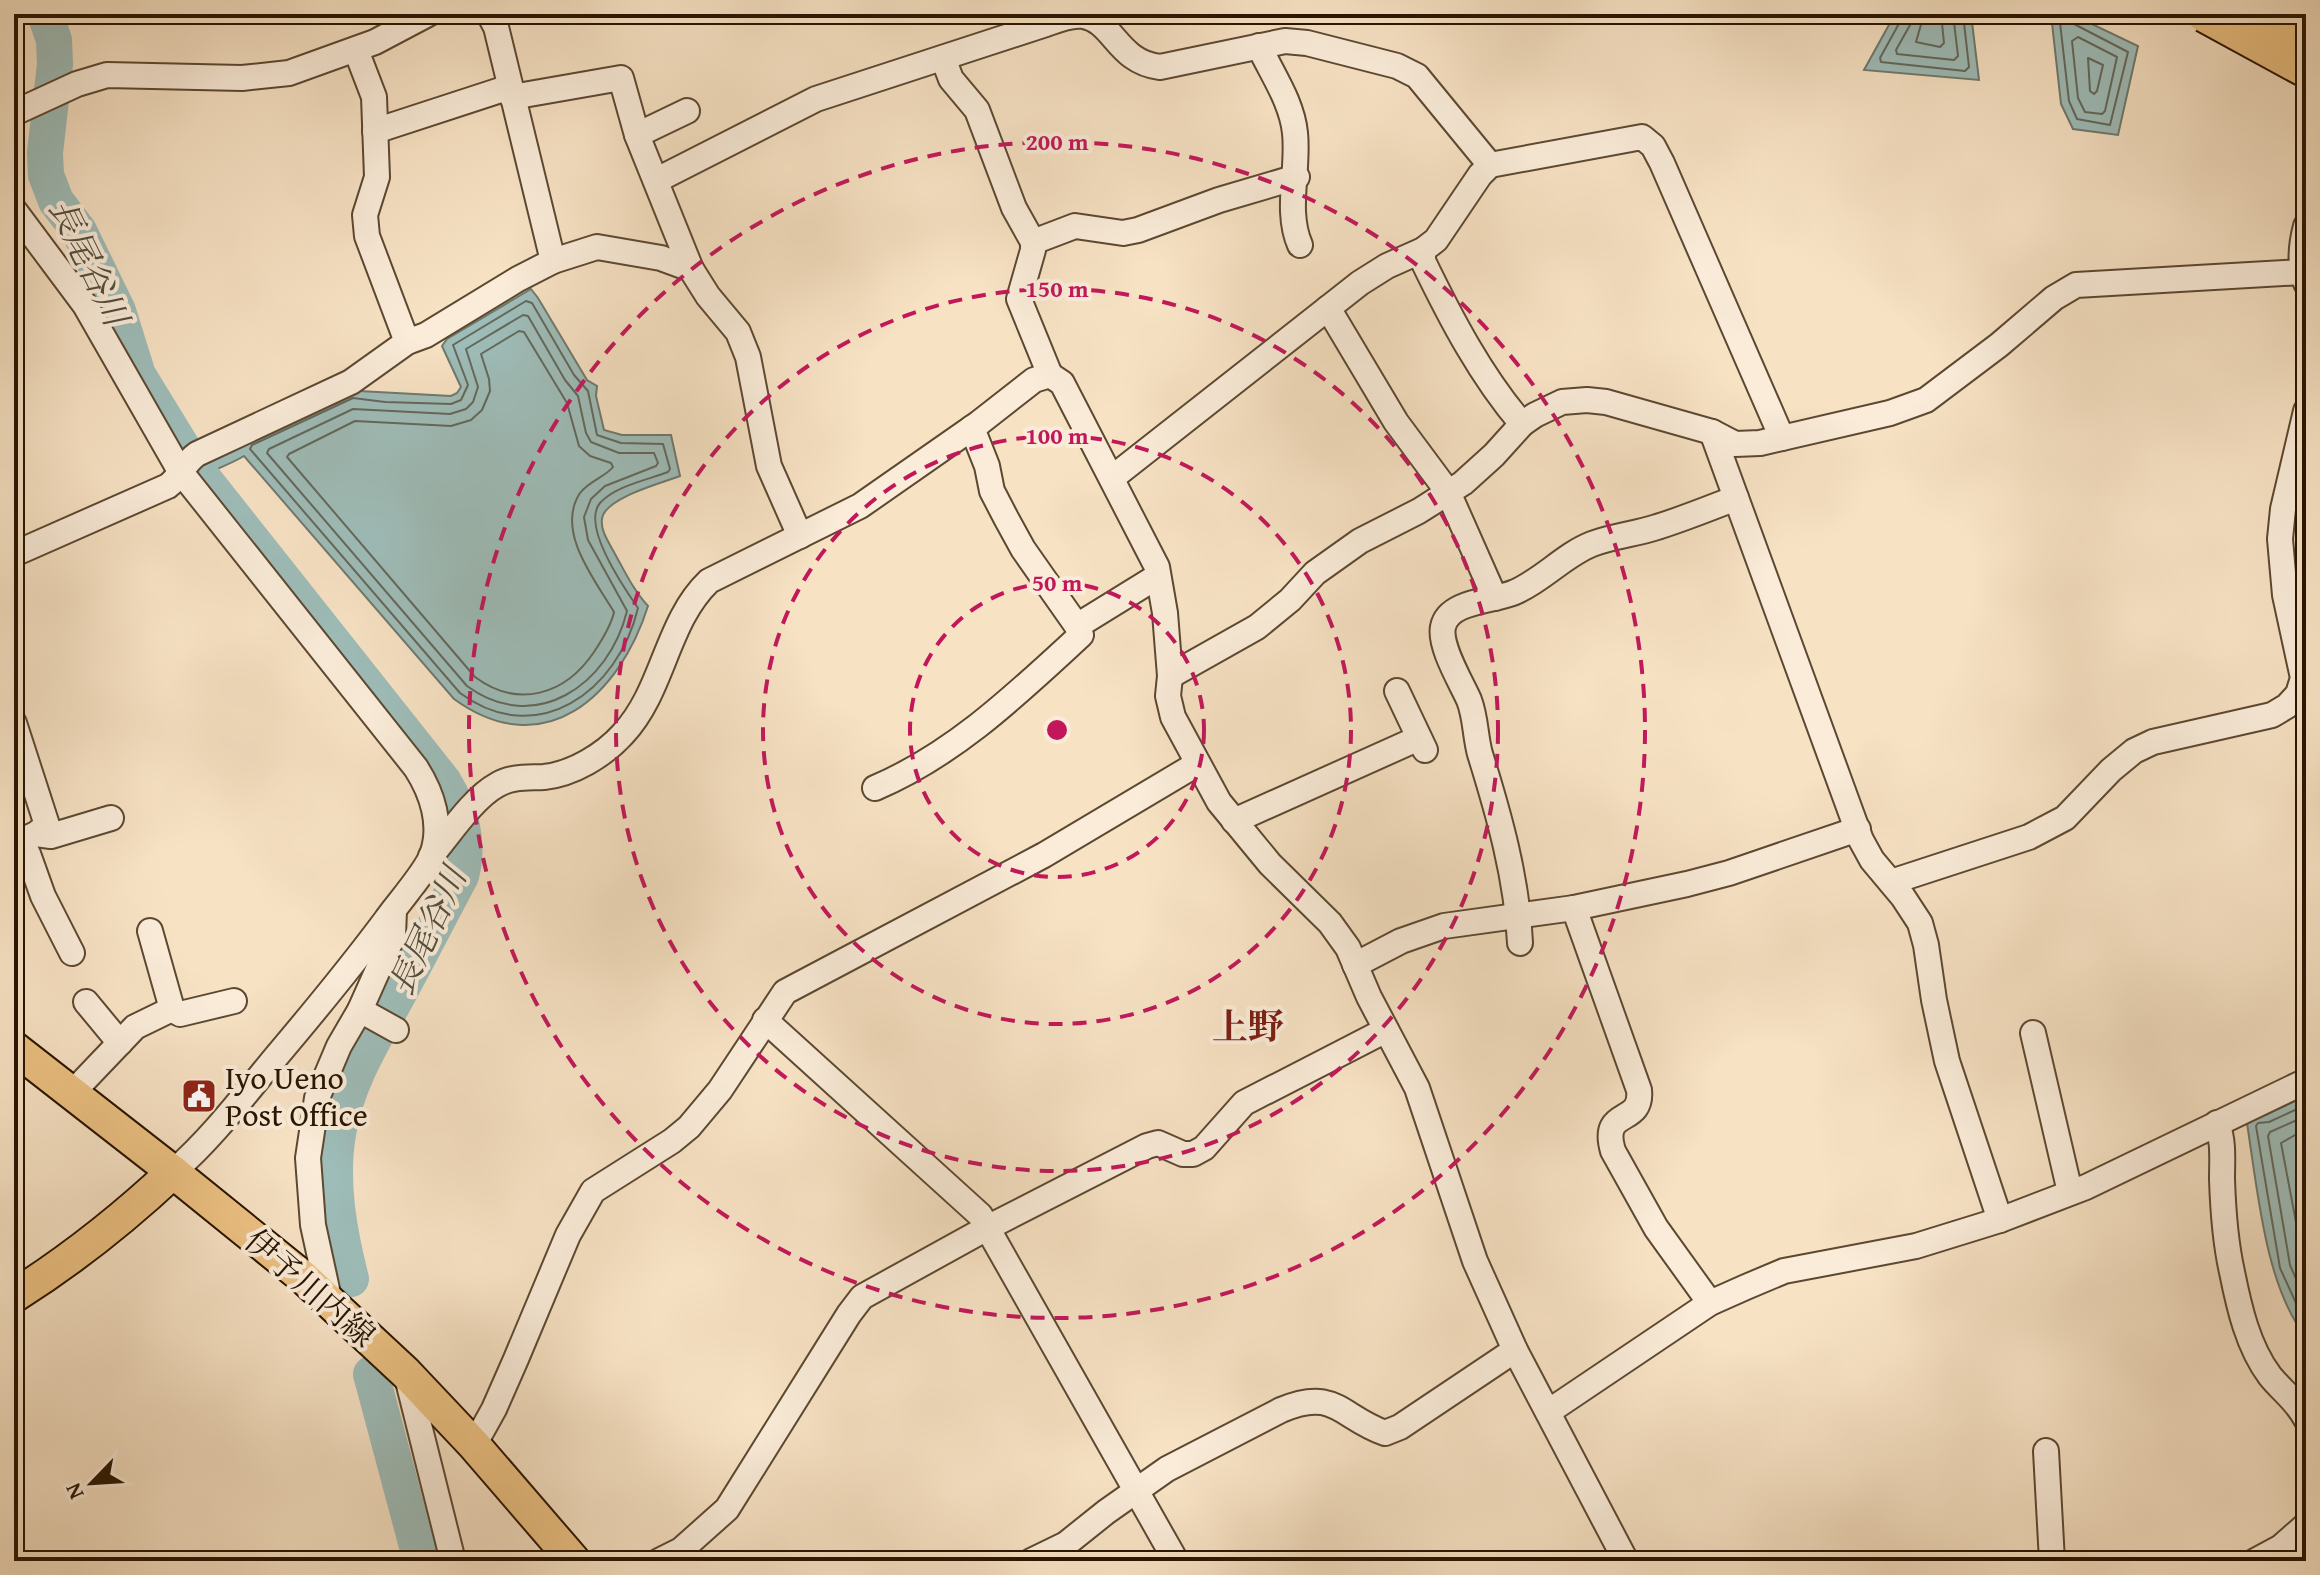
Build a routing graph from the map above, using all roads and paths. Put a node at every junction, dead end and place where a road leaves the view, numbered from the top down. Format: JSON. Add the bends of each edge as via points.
{"nodes":[{"id":1,"x":428,"y":14,"type":"edge"},
{"id":2,"x":489,"y":14,"type":"edge"},
{"id":3,"x":2205,"y":14,"type":"edge"},
{"id":4,"x":2292,"y":23,"type":"edge"},
{"id":5,"x":1259,"y":46,"type":"junction"},
{"id":6,"x":356,"y":50,"type":"junction"},
{"id":7,"x":943,"y":58,"type":"junction"},
{"id":8,"x":2306,"y":69,"type":"edge"},
{"id":9,"x":2306,"y":80,"type":"edge"},
{"id":10,"x":511,"y":92,"type":"junction"},
{"id":11,"x":687,"y":111,"type":"dead end"},
{"id":12,"x":14,"y":113,"type":"edge"},
{"id":13,"x":375,"y":131,"type":"junction"},
{"id":14,"x":637,"y":135,"type":"junction"},
{"id":15,"x":1490,"y":165,"type":"junction"},
{"id":16,"x":1297,"y":177,"type":"junction"},
{"id":17,"x":657,"y":180,"type":"junction"},
{"id":18,"x":15,"y":213,"type":"edge"},
{"id":19,"x":2306,"y":226,"type":"edge"},
{"id":20,"x":1033,"y":242,"type":"junction"},
{"id":21,"x":1300,"y":245,"type":"dead end"},
{"id":22,"x":1423,"y":250,"type":"junction"},
{"id":23,"x":553,"y":261,"type":"junction"},
{"id":24,"x":691,"y":269,"type":"junction"},
{"id":25,"x":2304,"y":278,"type":"edge"},
{"id":26,"x":1328,"y":308,"type":"junction"},
{"id":27,"x":407,"y":342,"type":"junction"},
{"id":28,"x":1050,"y":375,"type":"junction"},
{"id":29,"x":2306,"y":411,"type":"edge"},
{"id":30,"x":1522,"y":424,"type":"junction"},
{"id":31,"x":972,"y":428,"type":"junction"},
{"id":32,"x":1712,"y":432,"type":"junction"},
{"id":33,"x":1782,"y":438,"type":"junction"},
{"id":34,"x":180,"y":471,"type":"junction"},
{"id":35,"x":1112,"y":478,"type":"junction"},
{"id":36,"x":1448,"y":492,"type":"junction"},
{"id":37,"x":1736,"y":498,"type":"junction"},
{"id":38,"x":800,"y":536,"type":"junction"},
{"id":39,"x":14,"y":554,"type":"edge"},
{"id":40,"x":1158,"y":576,"type":"junction"},
{"id":41,"x":1495,"y":598,"type":"junction"},
{"id":42,"x":1077,"y":626,"type":"junction"},
{"id":43,"x":1170,"y":676,"type":"junction"},
{"id":44,"x":1397,"y":691,"type":"dead end"},
{"id":45,"x":14,"y":723,"type":"edge"},
{"id":46,"x":1197,"y":764,"type":"junction"},
{"id":47,"x":875,"y":788,"type":"dead end"},
{"id":48,"x":111,"y":818,"type":"dead end"},
{"id":49,"x":1234,"y":821,"type":"junction"},
{"id":50,"x":1858,"y":829,"type":"junction"},
{"id":51,"x":21,"y":841,"type":"edge"},
{"id":52,"x":431,"y":856,"type":"junction"},
{"id":53,"x":1891,"y":882,"type":"junction"},
{"id":54,"x":394,"y":908,"type":"junction"},
{"id":55,"x":1574,"y":908,"type":"junction"},
{"id":56,"x":1519,"y":916,"type":"junction"},
{"id":57,"x":150,"y":931,"type":"dead end"},
{"id":58,"x":1520,"y":943,"type":"dead end"},
{"id":59,"x":72,"y":953,"type":"dead end"},
{"id":60,"x":1355,"y":965,"type":"junction"},
{"id":61,"x":234,"y":1001,"type":"dead end"},
{"id":62,"x":86,"y":1002,"type":"dead end"},
{"id":63,"x":172,"y":1009,"type":"junction"},
{"id":64,"x":360,"y":1010,"type":"junction"},
{"id":65,"x":765,"y":1020,"type":"junction"},
{"id":66,"x":396,"y":1030,"type":"dead end"},
{"id":67,"x":1386,"y":1030,"type":"junction"},
{"id":68,"x":2033,"y":1033,"type":"dead end"},
{"id":69,"x":120,"y":1043,"type":"junction"},
{"id":70,"x":14,"y":1048,"type":"edge"},
{"id":71,"x":2306,"y":1081,"type":"edge"},
{"id":72,"x":72,"y":1093,"type":"junction"},
{"id":73,"x":2217,"y":1123,"type":"junction"},
{"id":74,"x":173,"y":1172,"type":"junction"},
{"id":75,"x":2070,"y":1192,"type":"junction"},
{"id":76,"x":2000,"y":1220,"type":"junction"},
{"id":77,"x":987,"y":1228,"type":"junction"},
{"id":78,"x":14,"y":1296,"type":"edge"},
{"id":79,"x":330,"y":1303,"type":"junction"},
{"id":80,"x":1710,"y":1303,"type":"junction"},
{"id":81,"x":1515,"y":1350,"type":"junction"},
{"id":82,"x":406,"y":1373,"type":"junction"},
{"id":83,"x":1548,"y":1412,"type":"junction"},
{"id":84,"x":2306,"y":1419,"type":"edge"},
{"id":85,"x":474,"y":1445,"type":"junction"},
{"id":86,"x":2046,"y":1451,"type":"dead end"},
{"id":87,"x":1137,"y":1490,"type":"junction"},
{"id":88,"x":2306,"y":1525,"type":"edge"},
{"id":89,"x":2285,"y":1554,"type":"edge"},
{"id":90,"x":453,"y":1561,"type":"edge"},
{"id":91,"x":574,"y":1561,"type":"edge"},
{"id":92,"x":659,"y":1561,"type":"edge"},
{"id":93,"x":1031,"y":1561,"type":"edge"},
{"id":94,"x":1176,"y":1561,"type":"edge"},
{"id":95,"x":1626,"y":1561,"type":"edge"},
{"id":96,"x":2052,"y":1561,"type":"edge"},
{"id":97,"x":2255,"y":1561,"type":"edge"}],
"edges":[{"from":1,"to":6,"type":"street"},
{"from":2,"to":10,"type":"street"},
{"from":3,"to":8,"type":"highway","bridge":true},
{"from":4,"to":9,"type":"street"},
{"from":5,"to":7,"type":"street","via":[[1160,67],[1143,65],[1084,16]]},
{"from":5,"to":15,"type":"street","via":[[1307,43],[1417,76]]},
{"from":5,"to":16,"type":"street","via":[[1290,107]]},
{"from":6,"to":12,"type":"street","via":[[264,78],[107,75]]},
{"from":6,"to":13,"type":"street","via":[[374,97]]},
{"from":7,"to":17,"type":"street","via":[[816,99]]},
{"from":7,"to":20,"type":"street","via":[[951,79],[977,110],[1014,208]]},
{"from":10,"to":13,"type":"street"},
{"from":10,"to":14,"type":"street","via":[[621,78]]},
{"from":10,"to":23,"type":"street"},
{"from":11,"to":14,"type":"street"},
{"from":13,"to":27,"type":"street","via":[[377,177],[365,215],[367,236]]},
{"from":14,"to":17,"type":"street"},
{"from":15,"to":22,"type":"street","via":[[1436,240]]},
{"from":15,"to":33,"type":"street","via":[[1642,137],[1653,146]]},
{"from":16,"to":20,"type":"street","via":[[1138,230],[1075,226]]},
{"from":16,"to":21,"type":"street","via":[[1293,230]]},
{"from":17,"to":24,"type":"street"},
{"from":18,"to":34,"type":"street","via":[[85,305]]},
{"from":19,"to":25,"type":"street"},
{"from":20,"to":28,"type":"street","via":[[1019,299]]},
{"from":22,"to":26,"type":"street","via":[[1387,266]]},
{"from":22,"to":30,"type":"street","via":[[1423,261],[1465,344]]},
{"from":23,"to":24,"type":"street","via":[[597,247]]},
{"from":23,"to":27,"type":"street"},
{"from":24,"to":38,"type":"street","via":[[738,332],[748,357],[769,466]]},
{"from":25,"to":33,"type":"street","via":[[2076,285],[1926,400]]},
{"from":26,"to":35,"type":"street"},
{"from":26,"to":36,"type":"street","via":[[1396,422]]},
{"from":27,"to":34,"type":"street","via":[[351,382],[197,454]]},
{"from":28,"to":31,"type":"street","via":[[1034,380]]},
{"from":28,"to":35,"type":"street","via":[[1062,383]]},
{"from":29,"to":53,"type":"street","via":[[2280,539],[2285,595],[2303,678],[2298,694],[2272,715],[2153,742],[2122,760],[2049,828]]},
{"from":30,"to":32,"type":"street","via":[[1562,402],[1587,400]]},
{"from":30,"to":36,"type":"street"},
{"from":31,"to":38,"type":"street","via":[[860,506]]},
{"from":31,"to":42,"type":"street","via":[[1006,518]]},
{"from":32,"to":33,"type":"street","via":[[1735,444]]},
{"from":32,"to":37,"type":"street"},
{"from":34,"to":39,"type":"street","via":[[168,486]]},
{"from":34,"to":52,"type":"street","via":[[416,768],[430,790],[434,811]]},
{"from":35,"to":40,"type":"street"},
{"from":36,"to":41,"type":"street"},
{"from":36,"to":43,"type":"street","via":[[1348,549],[1257,627]]},
{"from":37,"to":41,"type":"street","via":[[1592,544],[1517,592]]},
{"from":37,"to":50,"type":"street"},
{"from":38,"to":52,"type":"street","via":[[709,581],[696,593],[636,719],[608,748],[570,771],[516,778],[485,792]]},
{"from":40,"to":42,"type":"street"},
{"from":40,"to":43,"type":"street"},
{"from":41,"to":56,"type":"street","via":[[1483,598],[1446,618],[1442,641],[1471,705]]},
{"from":42,"to":47,"type":"street","via":[[1081,635],[998,712],[917,768]]},
{"from":43,"to":46,"type":"street","via":[[1173,717]]},
{"from":44,"to":49,"type":"street","via":[[1422,745]]},
{"from":45,"to":51,"type":"street","via":[[47,825]]},
{"from":46,"to":49,"type":"street"},
{"from":46,"to":65,"type":"street","via":[[1044,855],[798,984],[785,992]]},
{"from":48,"to":51,"type":"street"},
{"from":49,"to":60,"type":"street","via":[[1330,923]]},
{"from":50,"to":53,"type":"street","via":[[1872,860]]},
{"from":50,"to":55,"type":"street","via":[[1729,873]]},
{"from":51,"to":59,"type":"street"},
{"from":52,"to":54,"type":"street"},
{"from":53,"to":76,"type":"street","via":[[1920,923],[1947,1061]]},
{"from":54,"to":64,"type":"street","via":[[393,936]]},
{"from":54,"to":74,"type":"street","via":[[213,1133]]},
{"from":55,"to":56,"type":"street"},
{"from":55,"to":80,"type":"street","via":[[1639,1090],[1637,1107],[1611,1127],[1613,1151],[1656,1228]]},
{"from":56,"to":58,"type":"street"},
{"from":56,"to":60,"type":"street","via":[[1433,929]]},
{"from":57,"to":63,"type":"street"},
{"from":60,"to":67,"type":"street"},
{"from":61,"to":63,"type":"street","via":[[180,1014]]},
{"from":62,"to":69,"type":"street"},
{"from":63,"to":69,"type":"street","via":[[135,1027]]},
{"from":64,"to":66,"type":"street"},
{"from":64,"to":79,"type":"street","via":[[317,1098],[308,1158],[313,1225]]},
{"from":65,"to":77,"type":"street","via":[[980,1215]]},
{"from":65,"to":85,"type":"street","via":[[689,1127],[593,1191]]},
{"from":67,"to":77,"type":"street","via":[[1244,1103],[1193,1154],[1158,1143],[1147,1146]]},
{"from":67,"to":81,"type":"street","via":[[1417,1088],[1475,1261]]},
{"from":68,"to":75,"type":"street"},
{"from":69,"to":72,"type":"street"},
{"from":70,"to":72,"type":"main road","name":"伊予川内線"},
{"from":71,"to":73,"type":"street"},
{"from":72,"to":74,"type":"main road","name":"伊予川内線"},
{"from":73,"to":75,"type":"street"},
{"from":73,"to":84,"type":"street","via":[[2225,1225],[2245,1324],[2271,1377]]},
{"from":74,"to":78,"type":"main road","via":[[78,1253]]},
{"from":74,"to":79,"type":"main road","name":"伊予川内線"},
{"from":75,"to":76,"type":"street"},
{"from":76,"to":80,"type":"street","via":[[1916,1246],[1784,1271]]},
{"from":77,"to":87,"type":"street"},
{"from":77,"to":92,"type":"street","via":[[862,1297],[727,1509],[681,1550]]},
{"from":79,"to":82,"type":"main road","name":"伊予川内線"},
{"from":80,"to":83,"type":"street"},
{"from":81,"to":83,"type":"street"},
{"from":81,"to":87,"type":"street","via":[[1385,1433],[1330,1403],[1298,1403],[1167,1469]]},
{"from":82,"to":85,"type":"main road","name":"伊予川内線"},
{"from":82,"to":90,"type":"street"},
{"from":83,"to":95,"type":"street"},
{"from":85,"to":91,"type":"main road","name":"伊予川内線"},
{"from":86,"to":96,"type":"street"},
{"from":87,"to":93,"type":"street","via":[[1066,1544]]},
{"from":87,"to":94,"type":"street"},
{"from":88,"to":89,"type":"street"},
{"from":89,"to":97,"type":"street"}]}
